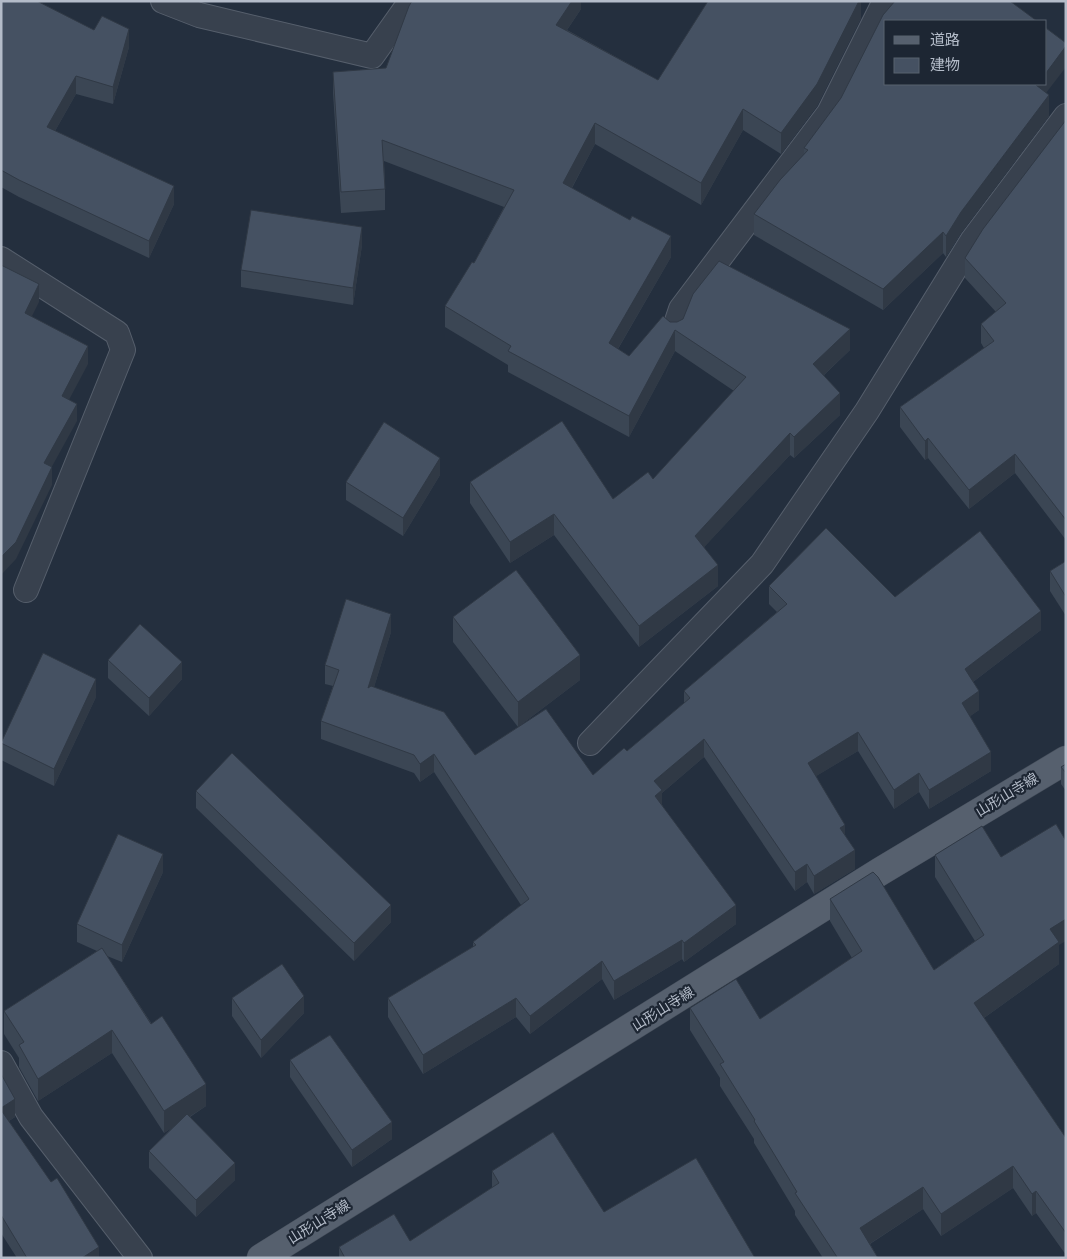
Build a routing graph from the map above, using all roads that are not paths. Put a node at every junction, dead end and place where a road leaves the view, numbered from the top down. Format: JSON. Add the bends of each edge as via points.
{"nodes":[{"id":1,"x":163,"y":1,"type":"edge"},
{"id":2,"x":411,"y":1,"type":"edge"},
{"id":3,"x":885,"y":1,"type":"edge"},
{"id":4,"x":1066,"y":116,"type":"edge"},
{"id":5,"x":1,"y":259,"type":"edge"},
{"id":6,"x":674,"y":330,"type":"edge"},
{"id":7,"x":26,"y":590,"type":"dead end"},
{"id":8,"x":590,"y":743,"type":"dead end"},
{"id":9,"x":1066,"y":760,"type":"edge"},
{"id":10,"x":1,"y":1063,"type":"edge"},
{"id":11,"x":140,"y":1258,"type":"edge"},
{"id":12,"x":261,"y":1258,"type":"edge"}],
"edges":[{"from":1,"to":2,"type":"lane","via":[[198,15],[372,56]]},
{"from":3,"to":6,"type":"lane","via":[[829,113],[681,309]]},
{"from":4,"to":8,"type":"lane","via":[[972,241],[867,411],[762,564]]},
{"from":5,"to":7,"type":"lane","via":[[118,333],[123,350]]},
{"from":9,"to":12,"type":"main road","name":"山形山寺線","via":[[881,871]]},
{"from":10,"to":11,"type":"lane","via":[[32,1117]]}]}
